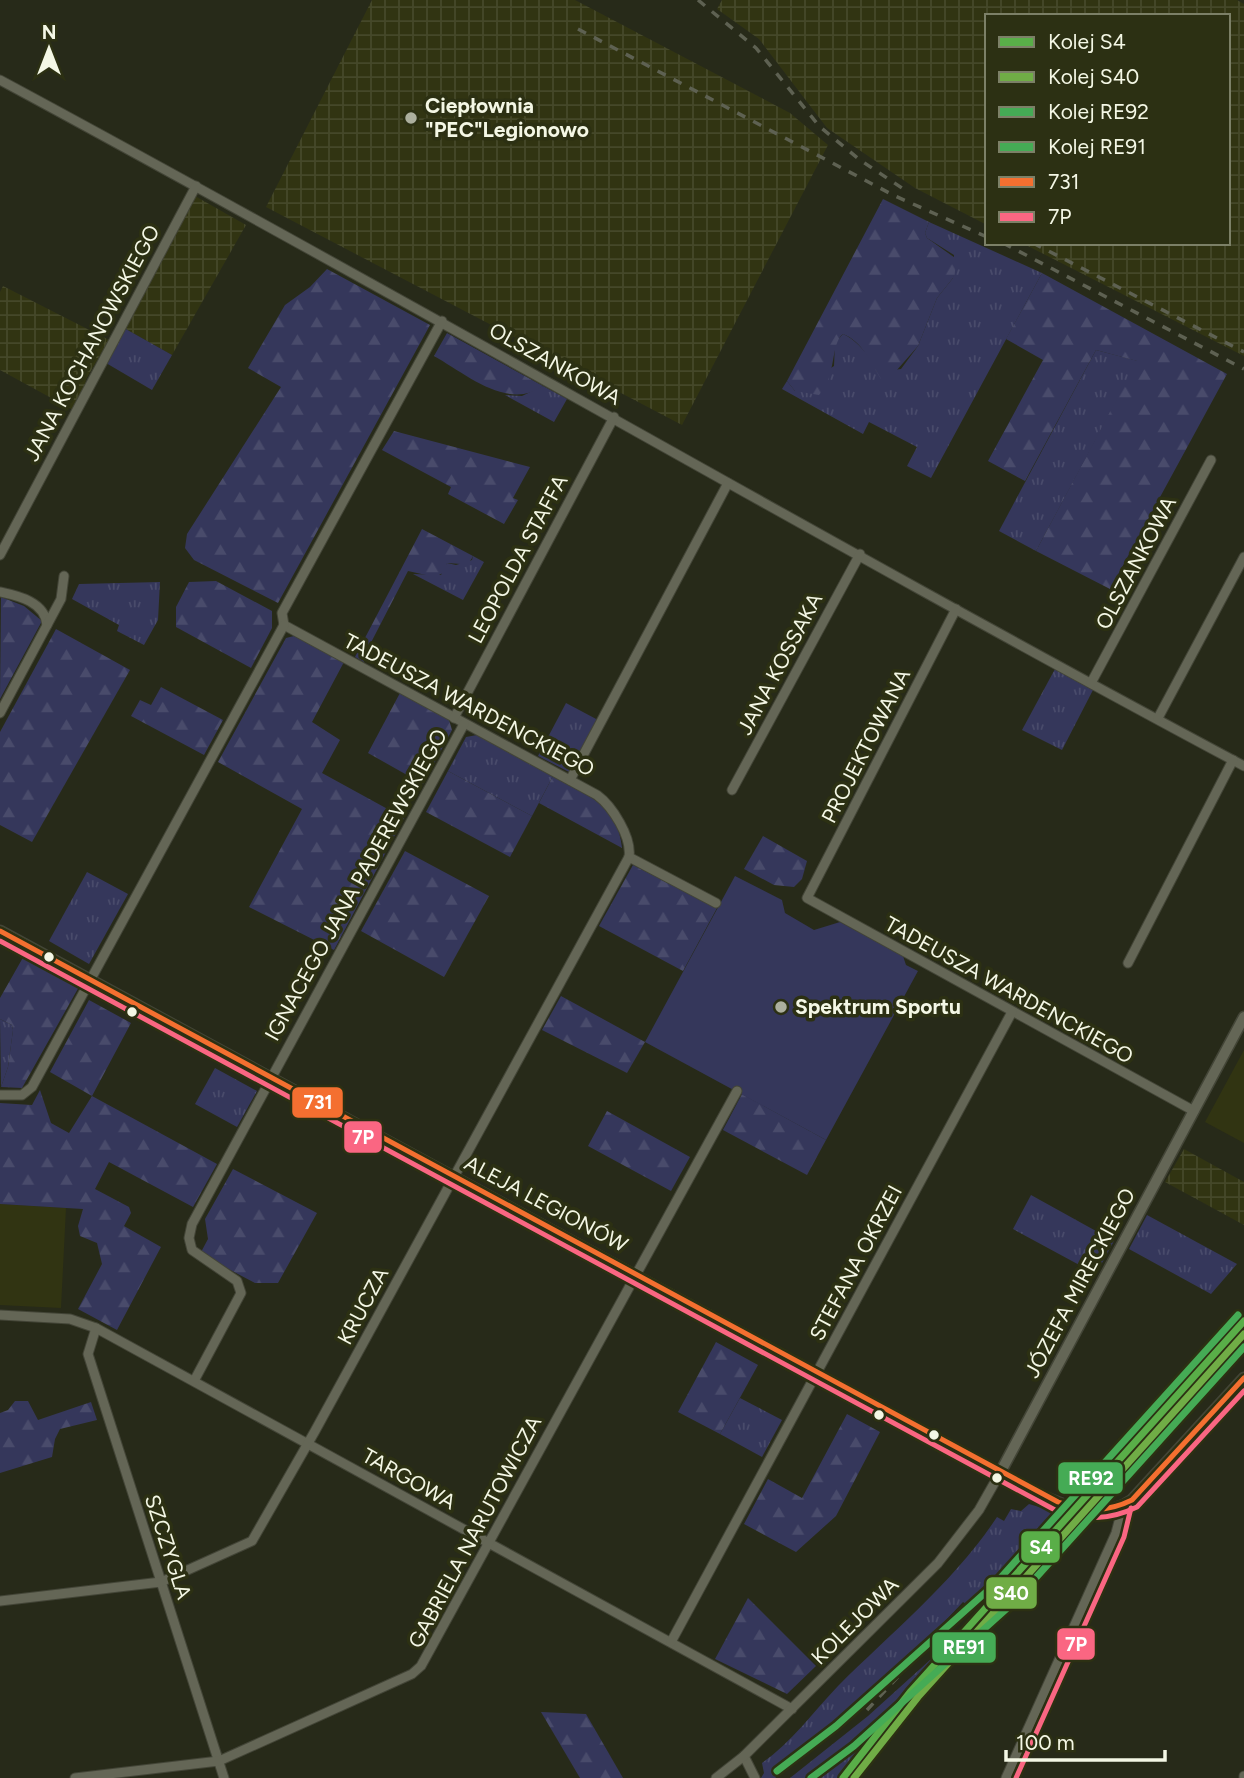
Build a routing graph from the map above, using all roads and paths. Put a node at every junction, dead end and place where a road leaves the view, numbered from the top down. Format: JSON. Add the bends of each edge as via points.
{"nodes":[{"id":1,"x":0,"y":80,"type":"edge"},
{"id":2,"x":196,"y":186,"type":"junction"},
{"id":3,"x":442,"y":321,"type":"junction"},
{"id":4,"x":614,"y":417,"type":"junction"},
{"id":5,"x":1212,"y":460,"type":"dead end"},
{"id":6,"x":728,"y":483,"type":"junction"},
{"id":7,"x":860,"y":554,"type":"junction"},
{"id":8,"x":0,"y":555,"type":"edge"},
{"id":9,"x":1244,"y":557,"type":"edge"},
{"id":10,"x":64,"y":576,"type":"dead end"},
{"id":11,"x":0,"y":592,"type":"edge"},
{"id":12,"x":956,"y":609,"type":"junction"},
{"id":13,"x":284,"y":625,"type":"junction"},
{"id":14,"x":47,"y":626,"type":"junction"},
{"id":15,"x":1091,"y":683,"type":"junction"},
{"id":16,"x":0,"y":713,"type":"edge"},
{"id":17,"x":454,"y":718,"type":"junction"},
{"id":18,"x":1158,"y":719,"type":"junction"},
{"id":19,"x":464,"y":724,"type":"junction"},
{"id":20,"x":1241,"y":763,"type":"edge"},
{"id":21,"x":570,"y":780,"type":"junction"},
{"id":22,"x":732,"y":790,"type":"dead end"},
{"id":23,"x":629,"y":857,"type":"junction"},
{"id":24,"x":807,"y":898,"type":"joint"},
{"id":25,"x":716,"y":903,"type":"dead end"},
{"id":26,"x":0,"y":931,"type":"edge"},
{"id":27,"x":1128,"y":963,"type":"dead end"},
{"id":28,"x":91,"y":979,"type":"junction"},
{"id":29,"x":1012,"y":1012,"type":"junction"},
{"id":30,"x":1244,"y":1017,"type":"edge"},
{"id":31,"x":271,"y":1078,"type":"junction"},
{"id":32,"x":737,"y":1091,"type":"dead end"},
{"id":33,"x":0,"y":1095,"type":"edge"},
{"id":34,"x":1194,"y":1111,"type":"junction"},
{"id":35,"x":453,"y":1175,"type":"junction"},
{"id":36,"x":635,"y":1274,"type":"junction"},
{"id":37,"x":0,"y":1315,"type":"edge"},
{"id":38,"x":96,"y":1328,"type":"junction"},
{"id":39,"x":816,"y":1373,"type":"junction"},
{"id":40,"x":1244,"y":1378,"type":"edge"},
{"id":41,"x":194,"y":1381,"type":"junction"},
{"id":42,"x":308,"y":1444,"type":"junction"},
{"id":43,"x":1000,"y":1473,"type":"junction"},
{"id":44,"x":1123,"y":1506,"type":"junction"},
{"id":45,"x":489,"y":1543,"type":"junction"},
{"id":46,"x":161,"y":1582,"type":"junction"},
{"id":47,"x":0,"y":1601,"type":"edge"},
{"id":48,"x":671,"y":1642,"type":"junction"},
{"id":49,"x":792,"y":1709,"type":"junction"},
{"id":50,"x":744,"y":1756,"type":"junction"},
{"id":51,"x":219,"y":1761,"type":"junction"},
{"id":52,"x":75,"y":1778,"type":"edge"},
{"id":53,"x":224,"y":1778,"type":"edge"},
{"id":54,"x":716,"y":1778,"type":"edge"},
{"id":55,"x":755,"y":1778,"type":"edge"},
{"id":56,"x":1006,"y":1778,"type":"edge"}],
"edges":[{"from":1,"to":2,"type":"street","name":"OLSZANKOWA"},
{"from":2,"to":3,"type":"street","name":"OLSZANKOWA"},
{"from":2,"to":8,"type":"street","name":"JANA KOCHANOWSKIEGO"},
{"from":3,"to":4,"type":"street","name":"OLSZANKOWA"},
{"from":3,"to":13,"type":"street","via":[[282,613]]},
{"from":4,"to":6,"type":"street","name":"OLSZANKOWA"},
{"from":4,"to":17,"type":"street","name":"LEOPOLDA STAFFA"},
{"from":5,"to":15,"type":"street","name":"OLSZANKOWA"},
{"from":6,"to":7,"type":"street","name":"OLSZANKOWA"},
{"from":6,"to":21,"type":"street"},
{"from":7,"to":12,"type":"street","name":"OLSZANKOWA"},
{"from":7,"to":22,"type":"street","name":"JANA KOSSAKA"},
{"from":9,"to":18,"type":"street"},
{"from":10,"to":14,"type":"street","via":[[61,599]]},
{"from":11,"to":14,"type":"street","via":[[37,606],[46,616]]},
{"from":12,"to":15,"type":"street","name":"OLSZANKOWA"},
{"from":12,"to":24,"type":"street","name":"PROJEKTOWANA"},
{"from":13,"to":17,"type":"street","name":"TADEUSZA WARDENCKIEGO"},
{"from":13,"to":28,"type":"street"},
{"from":14,"to":16,"type":"street"},
{"from":15,"to":18,"type":"street","name":"OLSZANKOWA"},
{"from":17,"to":19,"type":"street","name":"TADEUSZA WARDENCKIEGO"},
{"from":18,"to":20,"type":"street","name":"OLSZANKOWA"},
{"from":19,"to":21,"type":"street","name":"TADEUSZA WARDENCKIEGO"},
{"from":19,"to":31,"type":"street","name":"IGNACEGO JANA PADEREWSKIEGO"},
{"from":20,"to":27,"type":"street","name":"OLSZANKOWA"},
{"from":21,"to":23,"type":"street","name":"TADEUSZA WARDENCKIEGO","via":[[604,801],[629,845]]},
{"from":23,"to":25,"type":"street"},
{"from":23,"to":35,"type":"street","name":"KRUCZA"},
{"from":24,"to":29,"type":"street","name":"TADEUSZA WARDENCKIEGO"},
{"from":26,"to":28,"type":"street","name":"ALEJA LEGIONÓW"},
{"from":28,"to":31,"type":"street","name":"ALEJA LEGIONÓW"},
{"from":28,"to":33,"type":"street","via":[[28,1091],[18,1096]]},
{"from":29,"to":34,"type":"street","name":"TADEUSZA WARDENCKIEGO"},
{"from":29,"to":39,"type":"street","name":"STEFANA OKRZEI"},
{"from":30,"to":34,"type":"street","name":"JÓZEFA MIRECKIEGO"},
{"from":31,"to":35,"type":"street","name":"ALEJA LEGIONÓW"},
{"from":31,"to":41,"type":"street","name":"IGNACEGO JANA PADEREWSKIEGO","via":[[192,1224],[192,1250],[237,1281],[241,1293]]},
{"from":32,"to":36,"type":"street","name":"GABRIELA NARUTOWICZA"},
{"from":34,"to":43,"type":"street","name":"JÓZEFA MIRECKIEGO"},
{"from":35,"to":36,"type":"street","name":"ALEJA LEGIONÓW"},
{"from":35,"to":42,"type":"street","name":"KRUCZA"},
{"from":36,"to":39,"type":"street","name":"ALEJA LEGIONÓW"},
{"from":36,"to":45,"type":"street","name":"GABRIELA NARUTOWICZA"},
{"from":37,"to":38,"type":"street","name":"TARGOWA","via":[[70,1319]]},
{"from":38,"to":41,"type":"street","name":"TARGOWA"},
{"from":38,"to":46,"type":"street","name":"SZCZYGLA","via":[[88,1354]]},
{"from":39,"to":43,"type":"street","name":"ALEJA LEGIONÓW"},
{"from":39,"to":48,"type":"street","name":"STEFANA OKRZEI"},
{"from":40,"to":44,"type":"street"},
{"from":41,"to":42,"type":"street","name":"TARGOWA"},
{"from":42,"to":45,"type":"street","name":"TARGOWA"},
{"from":42,"to":46,"type":"street","name":"KRUCZA","via":[[252,1541]]},
{"from":43,"to":44,"type":"street","name":"ALEJA LEGIONÓW","via":[[1075,1508],[1104,1511]]},
{"from":43,"to":49,"type":"street","name":"KOLEJOWA","via":[[979,1510],[938,1563]]},
{"from":44,"to":56,"type":"street","via":[[1106,1557]]},
{"from":45,"to":48,"type":"street","name":"TARGOWA"},
{"from":45,"to":51,"type":"street","name":"GABRIELA NARUTOWICZA","via":[[417,1670]]},
{"from":46,"to":47,"type":"street","name":"KRUCZA"},
{"from":46,"to":51,"type":"street","name":"SZCZYGLA"},
{"from":48,"to":49,"type":"street","name":"TARGOWA"},
{"from":49,"to":50,"type":"street","name":"KOLEJOWA"},
{"from":50,"to":54,"type":"street","name":"KOLEJOWA"},
{"from":50,"to":55,"type":"street"},
{"from":51,"to":52,"type":"street","name":"GABRIELA NARUTOWICZA"},
{"from":51,"to":53,"type":"street","name":"SZCZYGLA"}]}
